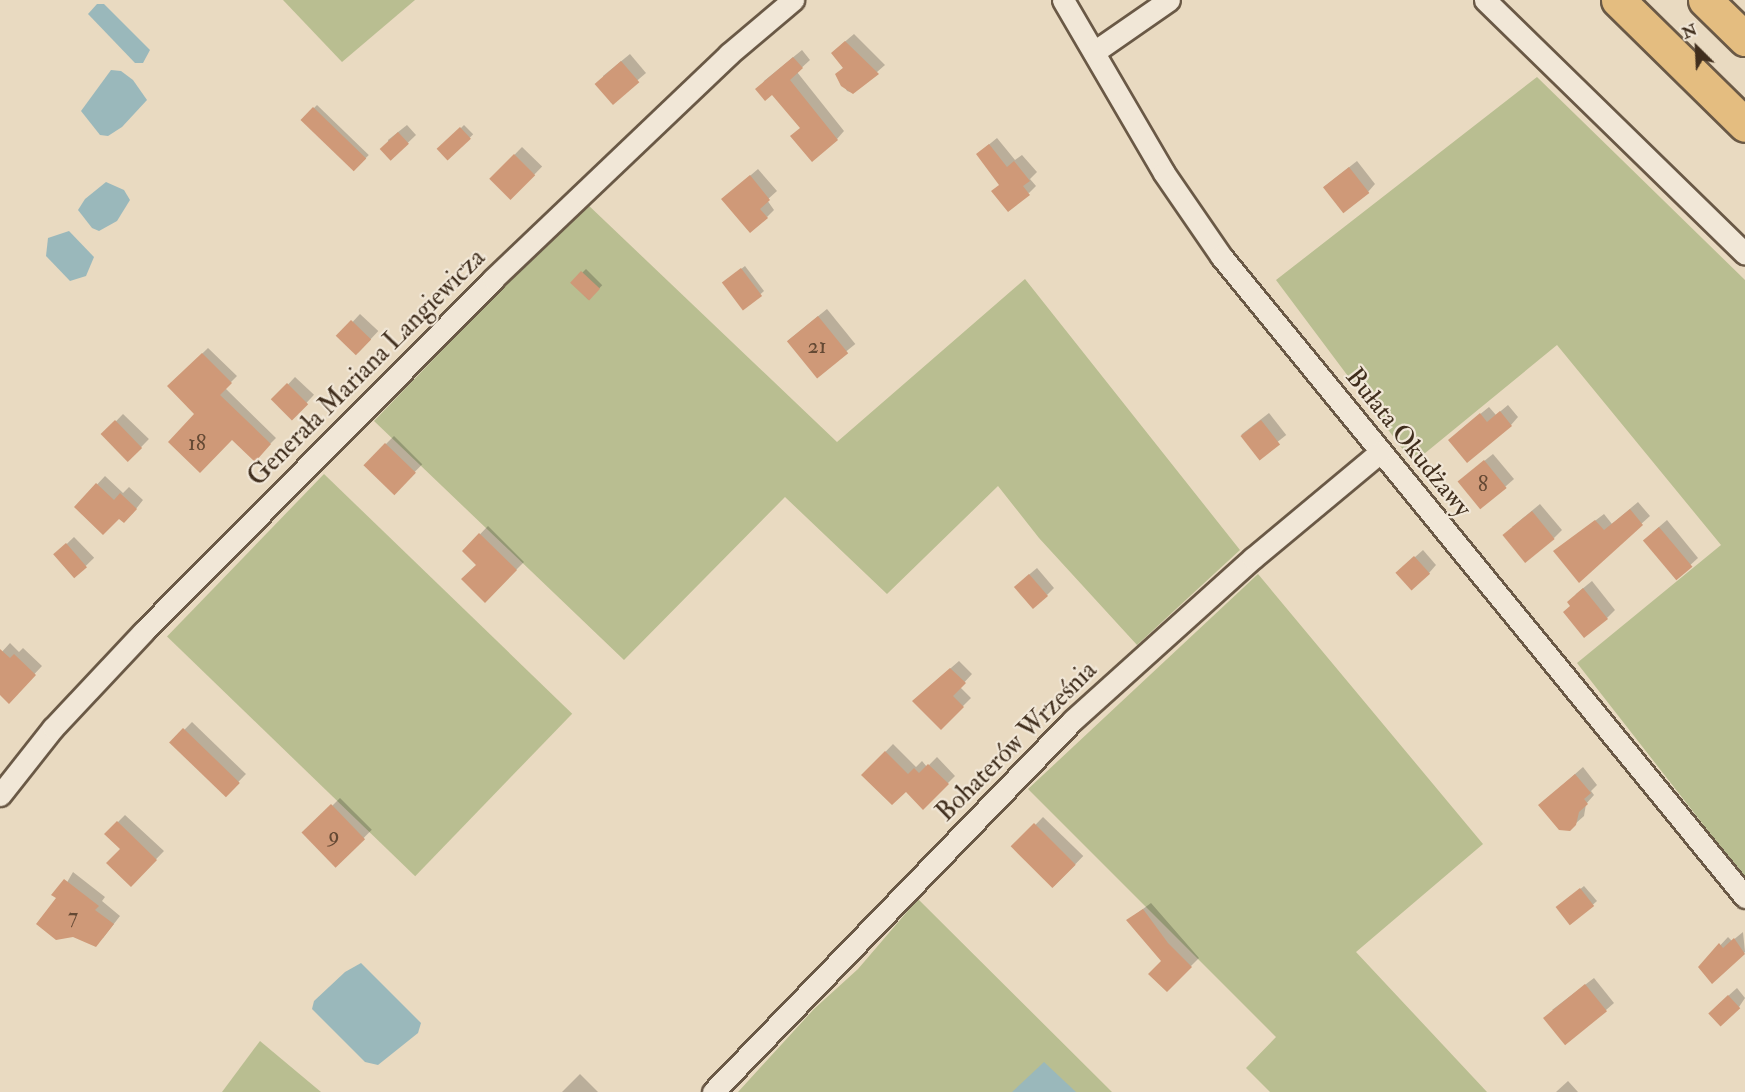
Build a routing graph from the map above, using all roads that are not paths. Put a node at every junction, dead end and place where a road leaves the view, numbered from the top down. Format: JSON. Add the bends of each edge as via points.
{"nodes":[{"id":1,"x":793,"y":0,"type":"edge"},
{"id":2,"x":1063,"y":0,"type":"edge"},
{"id":3,"x":1169,"y":0,"type":"edge"},
{"id":4,"x":1485,"y":0,"type":"edge"},
{"id":5,"x":1618,"y":0,"type":"edge"},
{"id":6,"x":1705,"y":0,"type":"edge"},
{"id":7,"x":1745,"y":39,"type":"edge"},
{"id":8,"x":1094,"y":52,"type":"junction"},
{"id":9,"x":1745,"y":125,"type":"edge"},
{"id":10,"x":1745,"y":254,"type":"edge"},
{"id":11,"x":1380,"y":452,"type":"junction"},
{"id":12,"x":0,"y":795,"type":"edge"},
{"id":13,"x":1745,"y":897,"type":"edge"},
{"id":14,"x":713,"y":1092,"type":"edge"}],
"edges":[{"from":1,"to":12,"type":"street","name":"Generała Mariana Langiewicza","via":[[729,54],[477,296],[143,632],[53,728]]},
{"from":2,"to":8,"type":"street","name":"Bułata Okudżawy"},
{"from":3,"to":8,"type":"street"},
{"from":4,"to":10,"type":"street"},
{"from":5,"to":9,"type":"highway"},
{"from":6,"to":7,"type":"highway"},
{"from":8,"to":11,"type":"street","name":"Bułata Okudżawy","via":[[1164,173],[1221,256]]},
{"from":11,"to":13,"type":"street","name":"Bułata Okudżawy"},
{"from":11,"to":14,"type":"street","name":"Bohaterów Września","via":[[1253,558],[1072,720]]}]}
